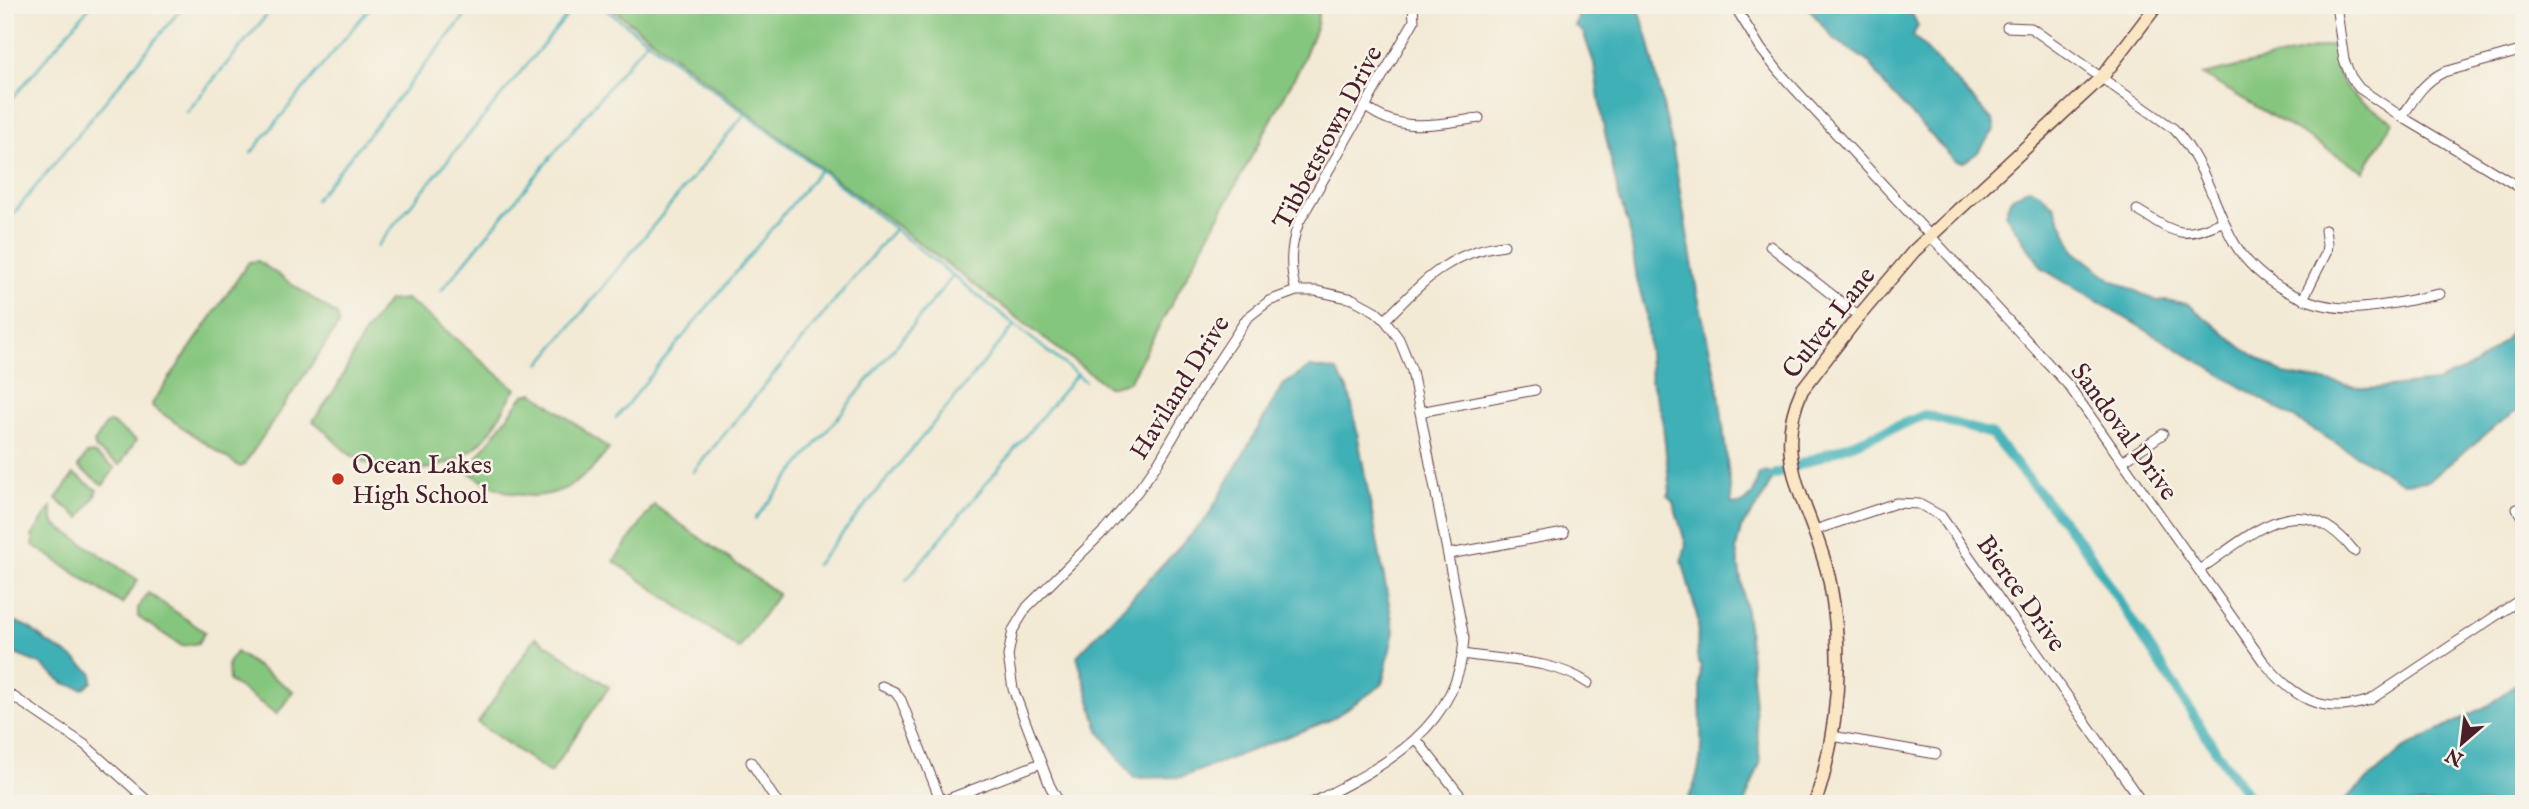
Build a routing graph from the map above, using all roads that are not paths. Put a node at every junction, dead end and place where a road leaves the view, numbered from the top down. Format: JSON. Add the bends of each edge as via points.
{"nodes":[{"id":1,"x":1413,"y":5,"type":"edge"},
{"id":2,"x":1734,"y":5,"type":"edge"},
{"id":3,"x":2157,"y":5,"type":"edge"},
{"id":4,"x":2336,"y":5,"type":"edge"},
{"id":5,"x":2007,"y":27,"type":"dead end"},
{"id":6,"x":2524,"y":50,"type":"edge"},
{"id":7,"x":2102,"y":77,"type":"junction"},
{"id":8,"x":1366,"y":107,"type":"junction"},
{"id":9,"x":2402,"y":117,"type":"junction"},
{"id":10,"x":1479,"y":118,"type":"dead end"},
{"id":11,"x":2524,"y":190,"type":"edge"},
{"id":12,"x":2137,"y":209,"type":"dead end"},
{"id":13,"x":2224,"y":221,"type":"junction"},
{"id":14,"x":2325,"y":230,"type":"dead end"},
{"id":15,"x":1930,"y":234,"type":"junction"},
{"id":16,"x":1504,"y":245,"type":"dead end"},
{"id":17,"x":1770,"y":246,"type":"dead end"},
{"id":18,"x":1296,"y":291,"type":"junction"},
{"id":19,"x":2440,"y":294,"type":"dead end"},
{"id":20,"x":2303,"y":299,"type":"junction"},
{"id":21,"x":1859,"y":316,"type":"junction"},
{"id":22,"x":1385,"y":320,"type":"junction"},
{"id":23,"x":1535,"y":390,"type":"dead end"},
{"id":24,"x":1420,"y":412,"type":"junction"},
{"id":25,"x":2163,"y":434,"type":"dead end"},
{"id":26,"x":2123,"y":461,"type":"junction"},
{"id":27,"x":2517,"y":509,"type":"dead end"},
{"id":28,"x":2524,"y":520,"type":"edge"},
{"id":29,"x":1815,"y":530,"type":"junction"},
{"id":30,"x":1564,"y":533,"type":"dead end"},
{"id":31,"x":2354,"y":551,"type":"dead end"},
{"id":32,"x":1449,"y":554,"type":"junction"},
{"id":33,"x":2199,"y":570,"type":"junction"},
{"id":34,"x":2524,"y":597,"type":"edge"},
{"id":35,"x":1463,"y":654,"type":"junction"},
{"id":36,"x":1588,"y":683,"type":"dead end"},
{"id":37,"x":882,"y":686,"type":"dead end"},
{"id":38,"x":5,"y":691,"type":"edge"},
{"id":39,"x":1832,"y":736,"type":"junction"},
{"id":40,"x":1416,"y":739,"type":"junction"},
{"id":41,"x":1936,"y":754,"type":"dead end"},
{"id":42,"x":751,"y":762,"type":"dead end"},
{"id":43,"x":1041,"y":763,"type":"junction"},
{"id":44,"x":939,"y":803,"type":"edge"},
{"id":45,"x":150,"y":804,"type":"edge"},
{"id":46,"x":778,"y":804,"type":"edge"},
{"id":47,"x":1060,"y":804,"type":"edge"},
{"id":48,"x":1311,"y":804,"type":"edge"},
{"id":49,"x":1467,"y":804,"type":"edge"},
{"id":50,"x":1815,"y":804,"type":"edge"},
{"id":51,"x":2143,"y":804,"type":"edge"}],
"edges":[{"from":1,"to":8,"type":"street","name":"Tibbetstown Drive","via":[[1414,20]]},
{"from":2,"to":15,"type":"street","name":"Sandoval Drive","via":[[1779,72]]},
{"from":3,"to":7,"type":"street","name":"Culver Lane"},
{"from":4,"to":9,"type":"street","via":[[2351,77],[2370,98]]},
{"from":5,"to":7,"type":"street","via":[[2031,28]]},
{"from":6,"to":9,"type":"street","via":[[2434,77]]},
{"from":7,"to":13,"type":"street","via":[[2186,141]]},
{"from":7,"to":15,"type":"street","name":"Culver Lane"},
{"from":8,"to":10,"type":"street","via":[[1385,119],[1411,126]]},
{"from":8,"to":18,"type":"street","name":"Tibbetstown Drive","via":[[1296,230],[1290,262]]},
{"from":9,"to":11,"type":"street"},
{"from":12,"to":13,"type":"street","via":[[2169,229],[2185,233]]},
{"from":13,"to":20,"type":"street","via":[[2255,269]]},
{"from":14,"to":20,"type":"street","via":[[2326,253]]},
{"from":15,"to":21,"type":"street","name":"Culver Lane"},
{"from":15,"to":26,"type":"street","name":"Sandoval Drive","via":[[2042,354]]},
{"from":16,"to":22,"type":"street","via":[[1471,252],[1446,264]]},
{"from":17,"to":21,"type":"street"},
{"from":18,"to":22,"type":"street","name":"Haviland Drive","via":[[1353,299]]},
{"from":18,"to":43,"type":"street","name":"Haviland Drive","via":[[1269,300],[1247,318],[1137,492],[1019,618],[1010,640],[1009,673]]},
{"from":19,"to":20,"type":"street","via":[[2361,308]]},
{"from":21,"to":29,"type":"street","name":"Culver Lane","via":[[1802,390],[1792,418],[1790,460]]},
{"from":22,"to":24,"type":"street","name":"Haviland Drive","via":[[1406,355]]},
{"from":23,"to":24,"type":"street"},
{"from":24,"to":32,"type":"street","name":"Haviland Drive"},
{"from":25,"to":26,"type":"street"},
{"from":26,"to":33,"type":"street","name":"Sandoval Drive"},
{"from":27,"to":28,"type":"street"},
{"from":29,"to":39,"type":"street","name":"Culver Lane","via":[[1830,582],[1837,638]]},
{"from":29,"to":51,"type":"street","name":"Bierce Drive","via":[[1896,503],[1919,504],[1941,516]]},
{"from":30,"to":32,"type":"street"},
{"from":31,"to":33,"type":"street","via":[[2326,525],[2283,518]]},
{"from":32,"to":35,"type":"street","name":"Haviland Drive","via":[[1463,628]]},
{"from":33,"to":34,"type":"street","name":"Sandoval Drive","via":[[2278,680],[2303,698],[2336,706],[2360,704],[2382,694]]},
{"from":35,"to":36,"type":"street","via":[[1549,666]]},
{"from":35,"to":40,"type":"street","name":"Haviland Drive","via":[[1450,696]]},
{"from":37,"to":44,"type":"street","via":[[901,700]]},
{"from":38,"to":45,"type":"street","via":[[85,745]]},
{"from":39,"to":41,"type":"street"},
{"from":39,"to":50,"type":"street","name":"Culver Lane"},
{"from":40,"to":48,"type":"street","name":"Haviland Drive"},
{"from":40,"to":49,"type":"street"},
{"from":42,"to":46,"type":"street"},
{"from":43,"to":44,"type":"street"},
{"from":43,"to":47,"type":"street","name":"Haviland Drive"}]}
